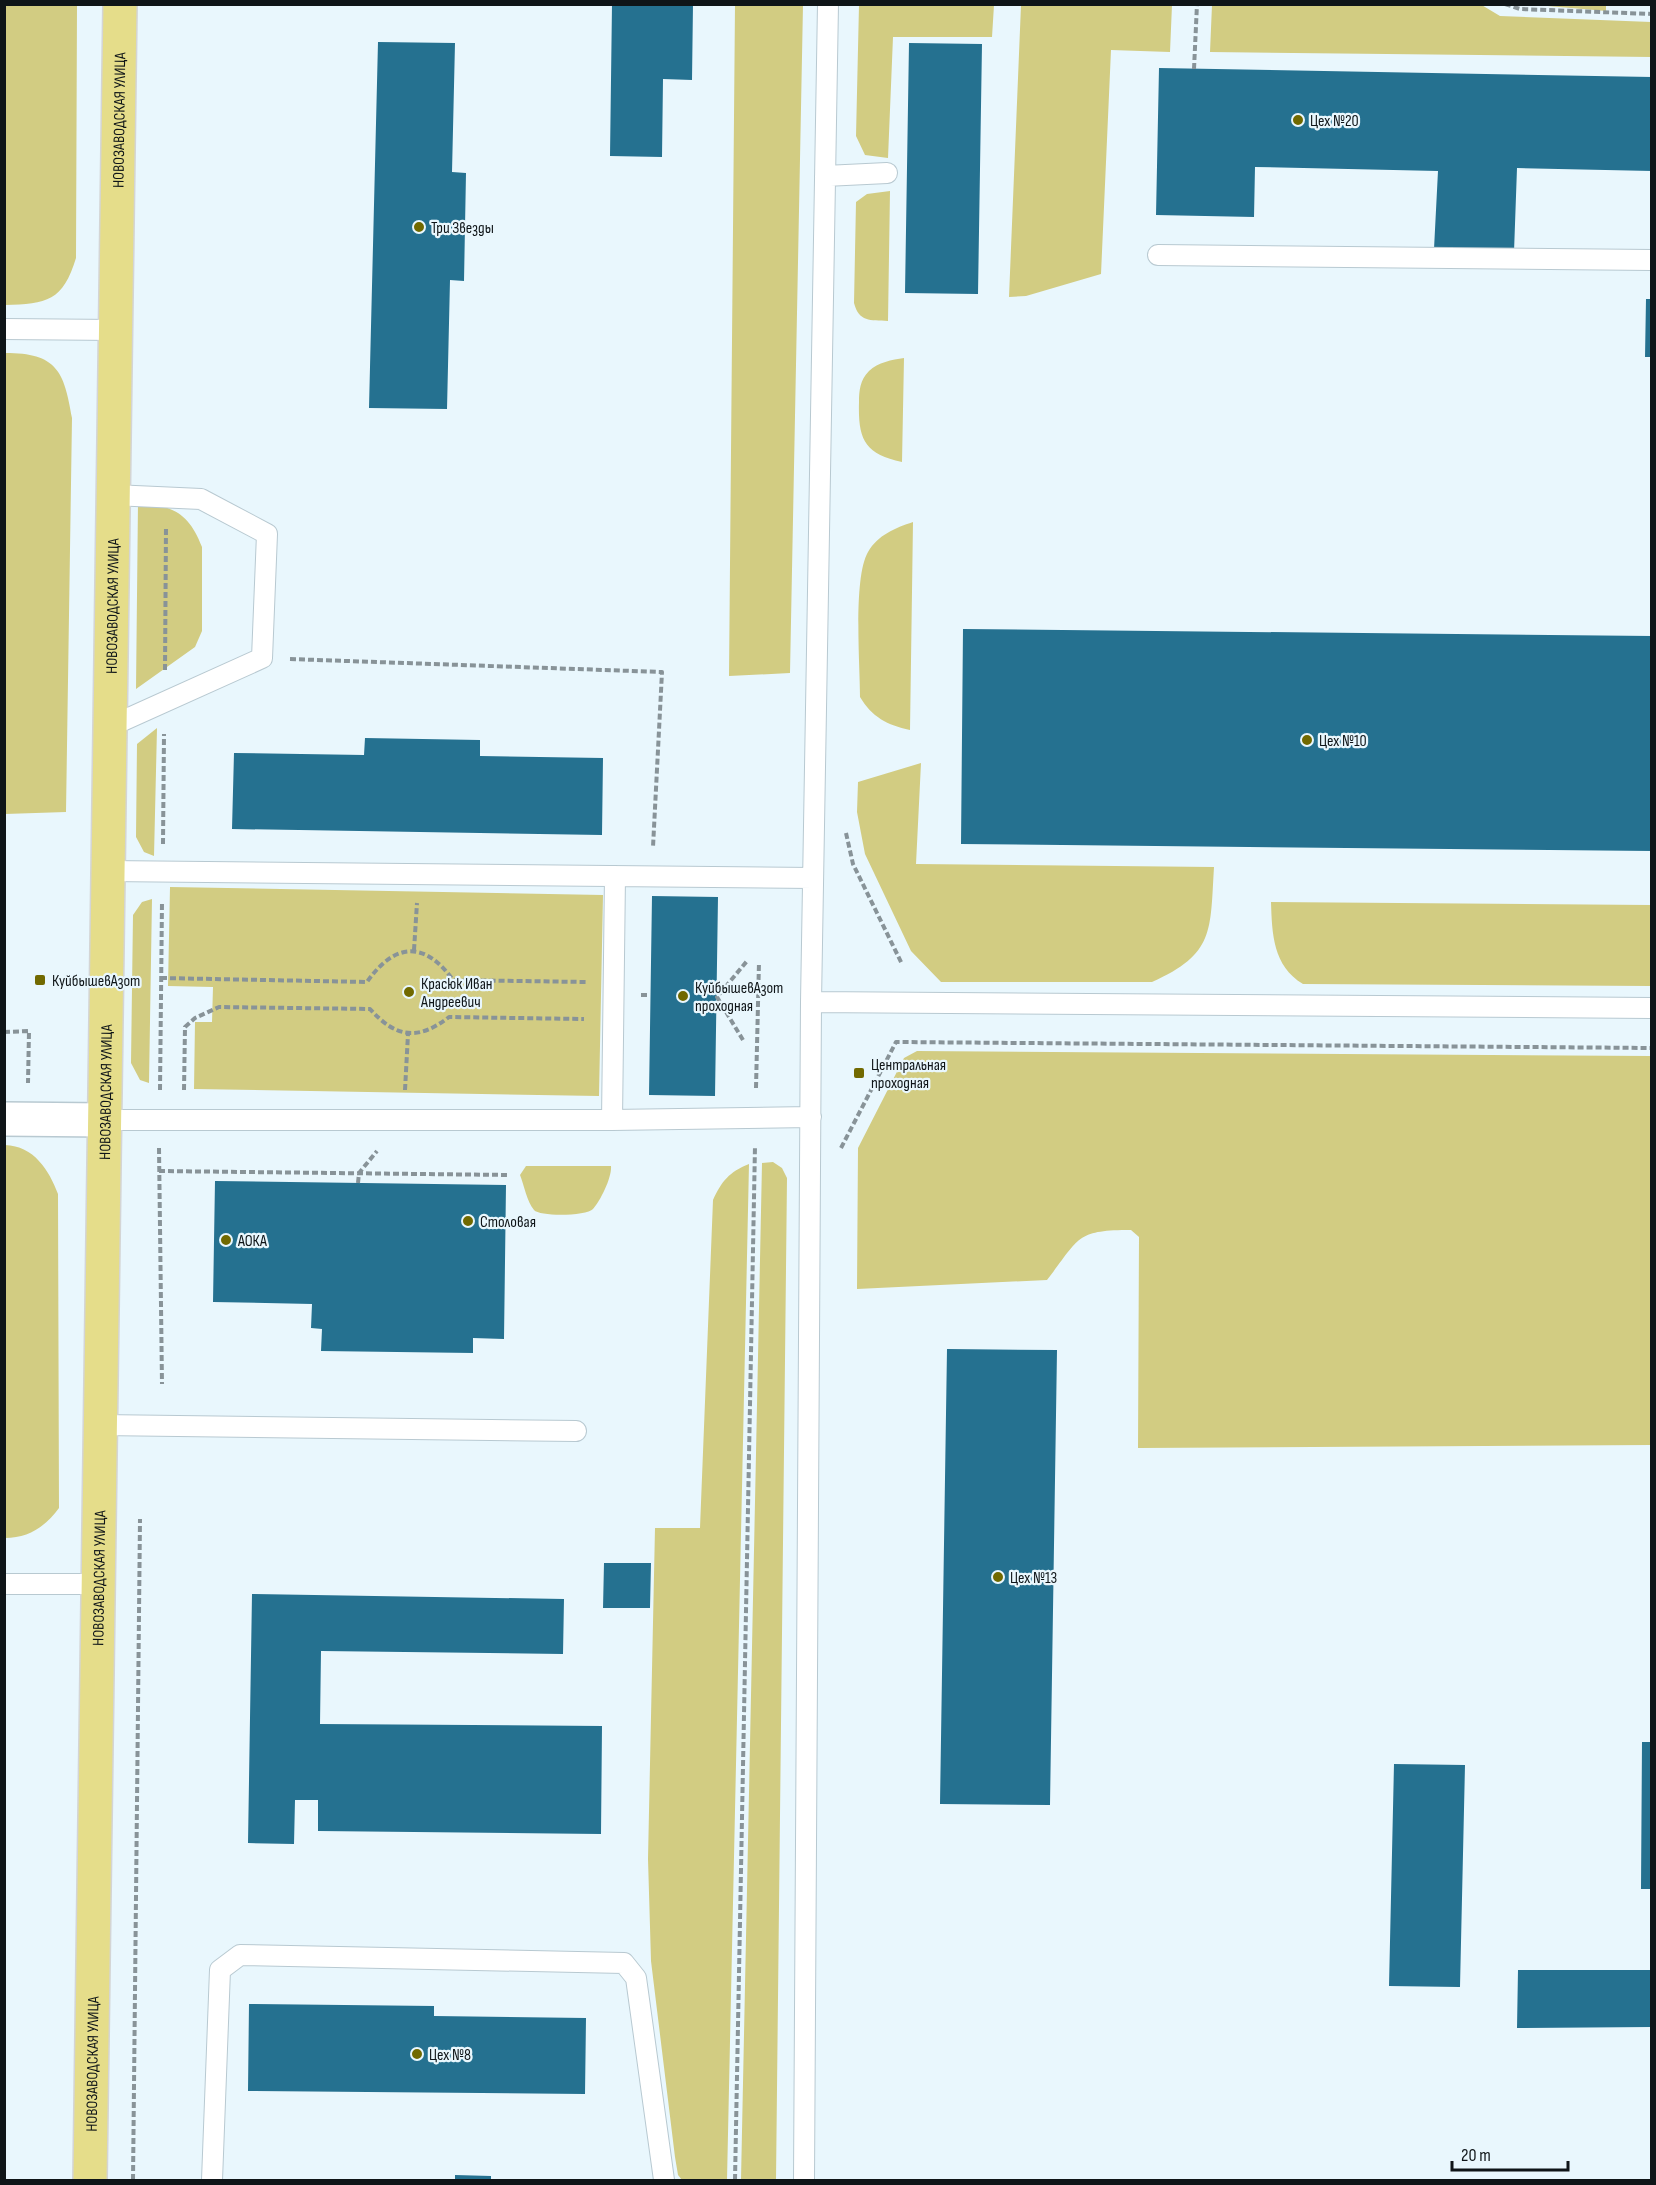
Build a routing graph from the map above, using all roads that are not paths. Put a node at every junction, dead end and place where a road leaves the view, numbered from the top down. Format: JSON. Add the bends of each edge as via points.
{"nodes":[{"id":1,"x":120,"y":4,"type":"edge"},
{"id":2,"x":828,"y":4,"type":"edge"},
{"id":3,"x":887,"y":173,"type":"dead end"},
{"id":4,"x":825,"y":176,"type":"junction"},
{"id":5,"x":1158,"y":255,"type":"dead end"},
{"id":6,"x":1652,"y":260,"type":"edge"},
{"id":7,"x":4,"y":329,"type":"edge"},
{"id":8,"x":116,"y":330,"type":"junction"},
{"id":9,"x":113,"y":495,"type":"junction"},
{"id":10,"x":109,"y":728,"type":"junction"},
{"id":11,"x":107,"y":871,"type":"junction"},
{"id":12,"x":615,"y":876,"type":"junction"},
{"id":13,"x":813,"y":878,"type":"junction"},
{"id":14,"x":811,"y":1002,"type":"junction"},
{"id":15,"x":1652,"y":1008,"type":"edge"},
{"id":16,"x":811,"y":1117,"type":"junction"},
{"id":17,"x":4,"y":1119,"type":"edge"},
{"id":18,"x":105,"y":1120,"type":"junction"},
{"id":19,"x":612,"y":1120,"type":"junction"},
{"id":20,"x":100,"y":1425,"type":"junction"},
{"id":21,"x":576,"y":1431,"type":"dead end"},
{"id":22,"x":4,"y":1584,"type":"edge"},
{"id":23,"x":98,"y":1584,"type":"junction"},
{"id":24,"x":90,"y":2181,"type":"edge"},
{"id":25,"x":212,"y":2181,"type":"edge"},
{"id":26,"x":664,"y":2181,"type":"edge"},
{"id":27,"x":804,"y":2181,"type":"edge"}],
"edges":[{"from":1,"to":8,"type":"main road","name":"НОВОЗАВОДСКАЯ УЛИЦА"},
{"from":2,"to":4,"type":"lane"},
{"from":3,"to":4,"type":"lane"},
{"from":4,"to":13,"type":"lane"},
{"from":5,"to":6,"type":"lane"},
{"from":7,"to":8,"type":"lane"},
{"from":8,"to":9,"type":"main road","name":"НОВОЗАВОДСКАЯ УЛИЦА"},
{"from":9,"to":10,"type":"main road","name":"НОВОЗАВОДСКАЯ УЛИЦА"},
{"from":9,"to":10,"type":"lane","via":[[201,499],[267,534],[262,658]]},
{"from":10,"to":11,"type":"main road","name":"НОВОЗАВОДСКАЯ УЛИЦА"},
{"from":11,"to":12,"type":"lane"},
{"from":11,"to":18,"type":"main road","name":"НОВОЗАВОДСКАЯ УЛИЦА"},
{"from":12,"to":13,"type":"lane"},
{"from":12,"to":19,"type":"lane"},
{"from":13,"to":14,"type":"lane"},
{"from":14,"to":15,"type":"lane"},
{"from":14,"to":16,"type":"lane"},
{"from":16,"to":19,"type":"lane"},
{"from":16,"to":27,"type":"lane"},
{"from":17,"to":18,"type":"street"},
{"from":18,"to":19,"type":"lane"},
{"from":18,"to":20,"type":"main road","name":"НОВОЗАВОДСКАЯ УЛИЦА"},
{"from":20,"to":21,"type":"lane"},
{"from":20,"to":23,"type":"main road","name":"НОВОЗАВОДСКАЯ УЛИЦА"},
{"from":22,"to":23,"type":"lane"},
{"from":23,"to":24,"type":"main road","name":"НОВОЗАВОДСКАЯ УЛИЦА"},
{"from":25,"to":26,"type":"lane","via":[[220,1970],[240,1955],[624,1963],[636,1978]]}]}
